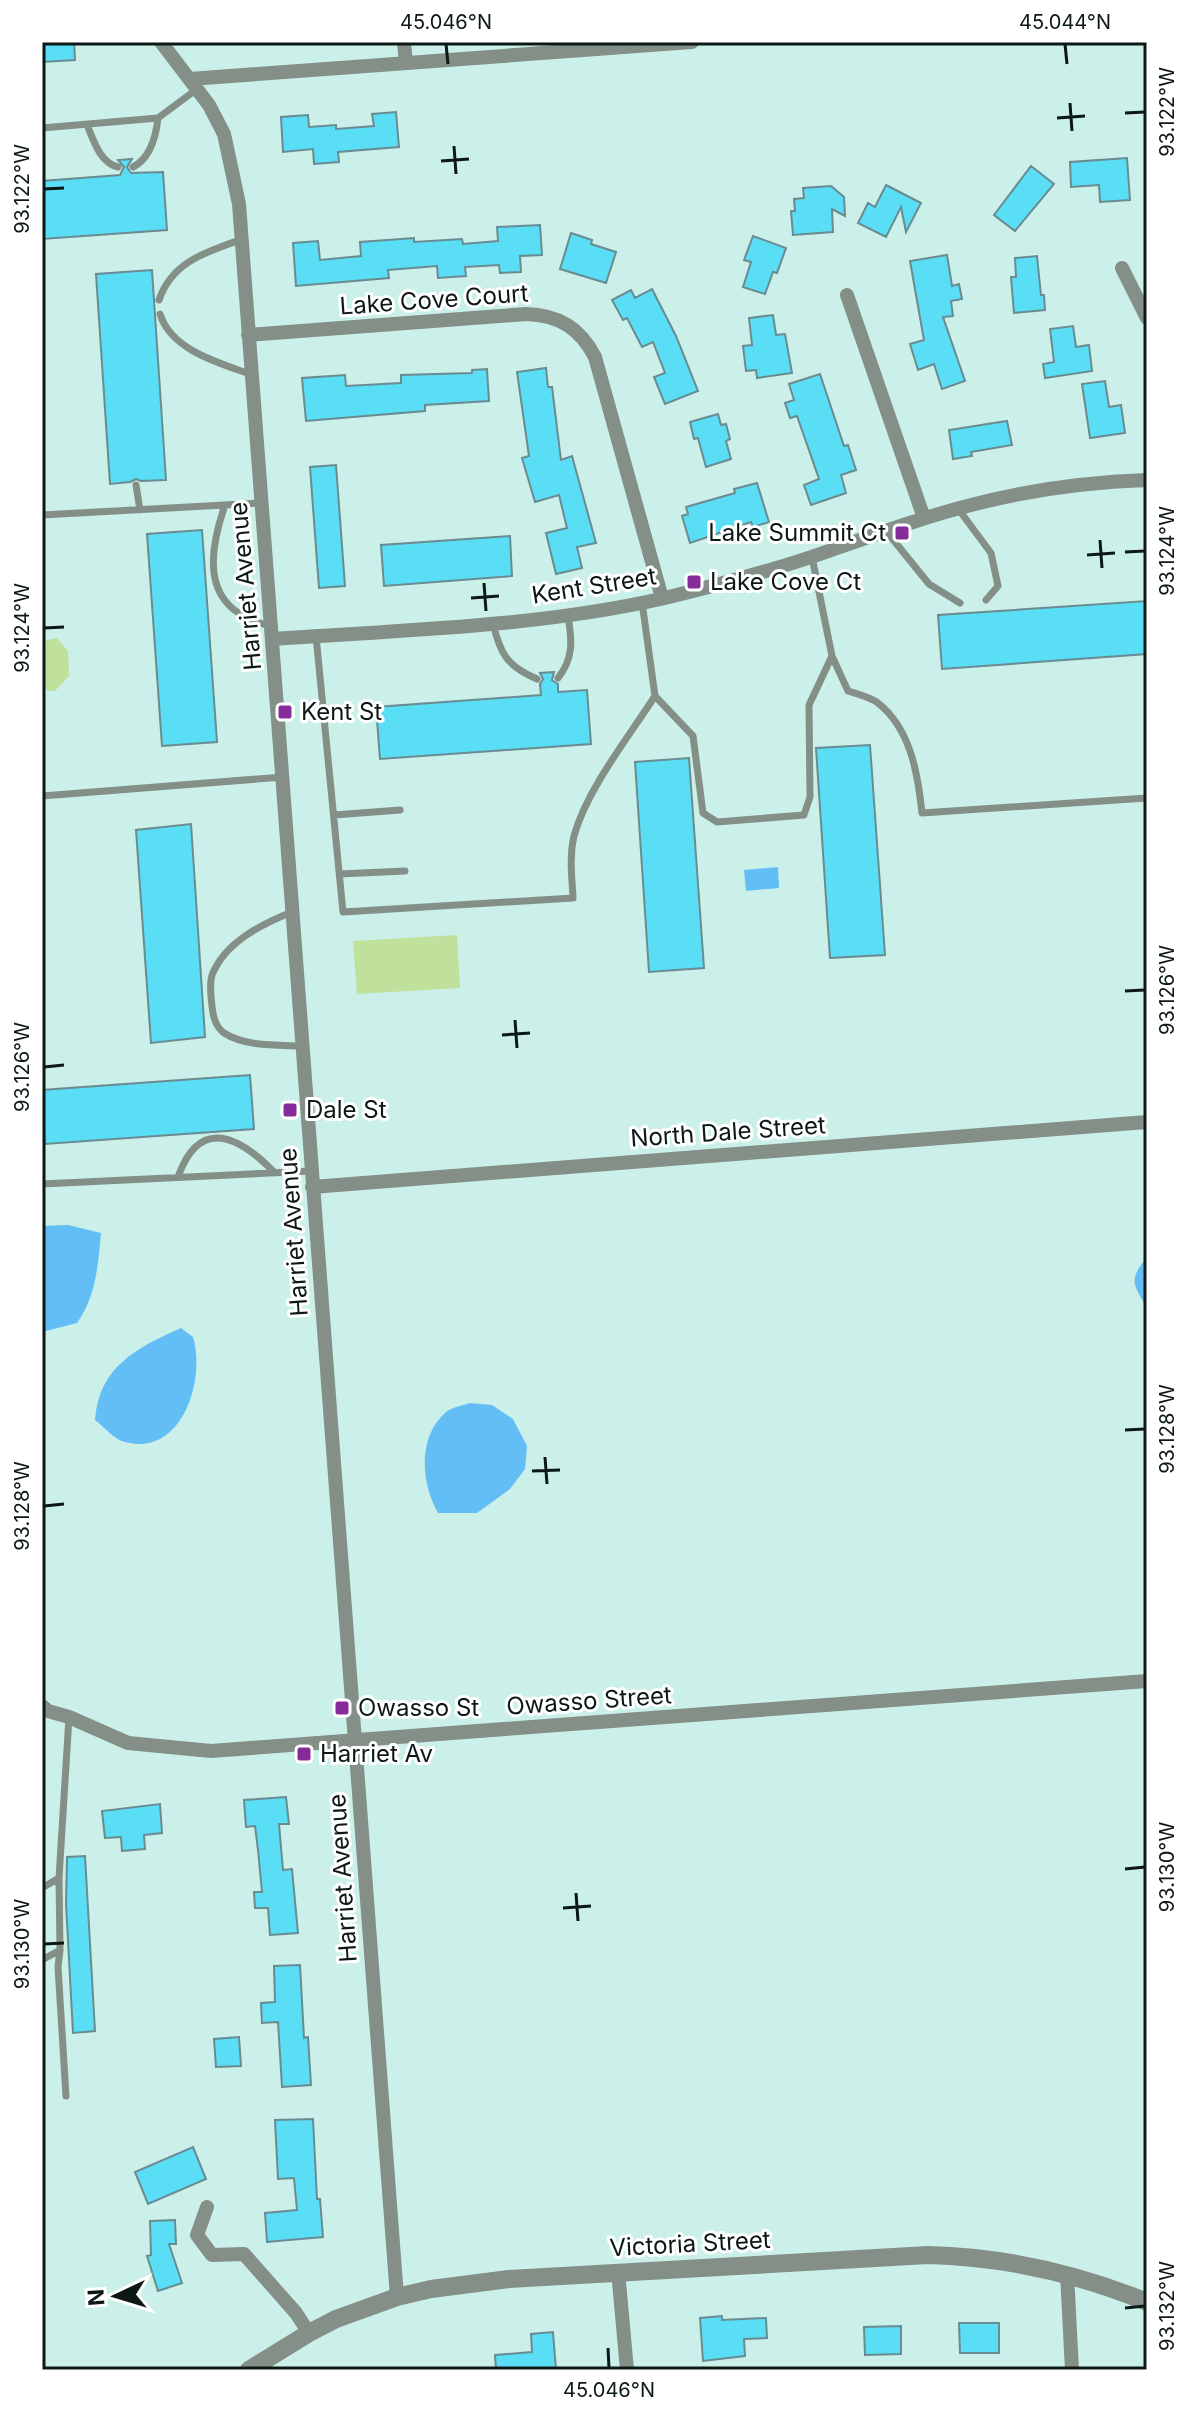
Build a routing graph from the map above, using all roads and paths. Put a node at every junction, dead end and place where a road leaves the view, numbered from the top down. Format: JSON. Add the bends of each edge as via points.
{"nodes":[{"id":1,"x":161,"y":42,"type":"edge"},
{"id":2,"x":404,"y":42,"type":"edge"},
{"id":3,"x":692,"y":42,"type":"edge"},
{"id":4,"x":406,"y":63,"type":"junction"},
{"id":5,"x":194,"y":84,"type":"junction"},
{"id":6,"x":158,"y":118,"type":"junction"},
{"id":7,"x":87,"y":125,"type":"junction"},
{"id":8,"x":42,"y":128,"type":"edge"},
{"id":9,"x":118,"y":167,"type":"dead end"},
{"id":10,"x":133,"y":167,"type":"dead end"},
{"id":11,"x":240,"y":240,"type":"junction"},
{"id":12,"x":1122,"y":268,"type":"dead end"},
{"id":13,"x":847,"y":295,"type":"dead end"},
{"id":14,"x":159,"y":300,"type":"dead end"},
{"id":15,"x":160,"y":314,"type":"dead end"},
{"id":16,"x":1147,"y":318,"type":"edge"},
{"id":17,"x":248,"y":335,"type":"junction"},
{"id":18,"x":250,"y":374,"type":"junction"},
{"id":19,"x":1146,"y":482,"type":"edge"},
{"id":20,"x":136,"y":485,"type":"dead end"},
{"id":21,"x":261,"y":503,"type":"junction"},
{"id":22,"x":225,"y":505,"type":"junction"},
{"id":23,"x":958,"y":509,"type":"junction"},
{"id":24,"x":140,"y":510,"type":"junction"},
{"id":25,"x":42,"y":515,"type":"edge"},
{"id":26,"x":924,"y":518,"type":"junction"},
{"id":27,"x":886,"y":531,"type":"junction"},
{"id":28,"x":812,"y":557,"type":"junction"},
{"id":29,"x":662,"y":598,"type":"junction"},
{"id":30,"x":986,"y":600,"type":"dead end"},
{"id":31,"x":642,"y":602,"type":"junction"},
{"id":32,"x":960,"y":603,"type":"dead end"},
{"id":33,"x":568,"y":615,"type":"junction"},
{"id":34,"x":493,"y":623,"type":"junction"},
{"id":35,"x":272,"y":633,"type":"junction"},
{"id":36,"x":316,"y":636,"type":"junction"},
{"id":37,"x":832,"y":656,"type":"junction"},
{"id":38,"x":558,"y":678,"type":"dead end"},
{"id":39,"x":537,"y":679,"type":"dead end"},
{"id":40,"x":655,"y":696,"type":"junction"},
{"id":41,"x":283,"y":777,"type":"junction"},
{"id":42,"x":42,"y":796,"type":"edge"},
{"id":43,"x":1147,"y":798,"type":"edge"},
{"id":44,"x":400,"y":810,"type":"dead end"},
{"id":45,"x":334,"y":815,"type":"junction"},
{"id":46,"x":405,"y":871,"type":"dead end"},
{"id":47,"x":340,"y":874,"type":"junction"},
{"id":48,"x":292,"y":912,"type":"junction"},
{"id":49,"x":302,"y":1046,"type":"junction"},
{"id":50,"x":1147,"y":1122,"type":"edge"},
{"id":51,"x":311,"y":1171,"type":"junction"},
{"id":52,"x":275,"y":1173,"type":"junction"},
{"id":53,"x":178,"y":1177,"type":"junction"},
{"id":54,"x":42,"y":1184,"type":"edge"},
{"id":55,"x":312,"y":1187,"type":"junction"},
{"id":56,"x":1147,"y":1681,"type":"edge"},
{"id":57,"x":44,"y":1711,"type":"edge"},
{"id":58,"x":69,"y":1717,"type":"junction"},
{"id":59,"x":355,"y":1741,"type":"junction"},
{"id":60,"x":59,"y":1878,"type":"junction"},
{"id":61,"x":42,"y":1888,"type":"edge"},
{"id":62,"x":60,"y":1950,"type":"junction"},
{"id":63,"x":42,"y":1960,"type":"edge"},
{"id":64,"x":66,"y":2096,"type":"dead end"},
{"id":65,"x":207,"y":2207,"type":"dead end"},
{"id":66,"x":618,"y":2271,"type":"junction"},
{"id":67,"x":1067,"y":2274,"type":"junction"},
{"id":68,"x":397,"y":2297,"type":"junction"},
{"id":69,"x":1147,"y":2302,"type":"edge"},
{"id":70,"x":309,"y":2333,"type":"junction"},
{"id":71,"x":249,"y":2370,"type":"edge"},
{"id":72,"x":627,"y":2370,"type":"edge"},
{"id":73,"x":1072,"y":2370,"type":"edge"}],
"edges":[{"from":1,"to":5,"type":"street","name":"Harriet Avenue"},
{"from":2,"to":4,"type":"street"},
{"from":3,"to":4,"type":"street"},
{"from":4,"to":5,"type":"street"},
{"from":5,"to":6,"type":"lane"},
{"from":5,"to":11,"type":"street","name":"Harriet Avenue","via":[[227,144]]},
{"from":6,"to":7,"type":"lane"},
{"from":6,"to":10,"type":"lane","via":[[149,149]]},
{"from":7,"to":8,"type":"lane"},
{"from":7,"to":9,"type":"lane","via":[[109,165]]},
{"from":11,"to":14,"type":"lane","via":[[185,263],[173,273]]},
{"from":11,"to":17,"type":"street","name":"Harriet Avenue"},
{"from":12,"to":16,"type":"street"},
{"from":13,"to":26,"type":"street"},
{"from":15,"to":18,"type":"lane","via":[[172,335],[197,353]]},
{"from":17,"to":18,"type":"street","name":"Harriet Avenue"},
{"from":17,"to":29,"type":"street","name":"Lake Cove Court","via":[[526,314],[543,314],[576,330],[595,357]]},
{"from":18,"to":21,"type":"street","name":"Harriet Avenue"},
{"from":19,"to":23,"type":"street","name":"Kent Street","via":[[1034,491]]},
{"from":20,"to":24,"type":"lane"},
{"from":21,"to":22,"type":"lane"},
{"from":21,"to":35,"type":"street","name":"Harriet Avenue"},
{"from":22,"to":24,"type":"lane"},
{"from":22,"to":35,"type":"lane","via":[[212,552],[213,576],[236,613]]},
{"from":23,"to":26,"type":"street","name":"Kent Street"},
{"from":23,"to":30,"type":"lane","via":[[991,553],[998,586]]},
{"from":24,"to":25,"type":"lane"},
{"from":26,"to":27,"type":"street","name":"Kent Street"},
{"from":27,"to":28,"type":"street","name":"Kent Street"},
{"from":27,"to":32,"type":"lane","via":[[929,584]]},
{"from":28,"to":29,"type":"street","name":"Kent Street"},
{"from":28,"to":37,"type":"lane"},
{"from":29,"to":31,"type":"street","name":"Kent Street"},
{"from":31,"to":33,"type":"street","name":"Kent Street"},
{"from":31,"to":40,"type":"lane"},
{"from":33,"to":34,"type":"street","name":"Kent Street"},
{"from":33,"to":38,"type":"lane","via":[[569,664]]},
{"from":34,"to":36,"type":"street","name":"Kent Street"},
{"from":34,"to":39,"type":"lane","via":[[499,649],[518,670]]},
{"from":35,"to":36,"type":"street","name":"Kent Street"},
{"from":35,"to":41,"type":"street","name":"Harriet Avenue"},
{"from":36,"to":45,"type":"lane"},
{"from":37,"to":40,"type":"lane","via":[[809,705],[810,797],[804,815],[717,822],[703,813],[693,736]]},
{"from":37,"to":43,"type":"lane","via":[[848,691],[877,702],[902,732],[918,776],[922,813]]},
{"from":40,"to":47,"type":"lane","via":[[595,789],[575,834],[573,898],[343,912]]},
{"from":41,"to":42,"type":"lane"},
{"from":41,"to":48,"type":"street","name":"Harriet Avenue"},
{"from":44,"to":45,"type":"lane"},
{"from":45,"to":47,"type":"lane"},
{"from":46,"to":47,"type":"lane"},
{"from":48,"to":49,"type":"street","name":"Harriet Avenue"},
{"from":48,"to":49,"type":"lane","via":[[261,925],[234,946],[210,986],[214,1020],[222,1032],[262,1045]]},
{"from":49,"to":51,"type":"street","name":"Harriet Avenue"},
{"from":50,"to":55,"type":"street","name":"North Dale Street"},
{"from":51,"to":52,"type":"lane"},
{"from":51,"to":55,"type":"street","name":"Harriet Avenue"},
{"from":52,"to":53,"type":"lane"},
{"from":52,"to":53,"type":"lane","via":[[254,1151],[226,1138],[207,1140],[191,1151]]},
{"from":53,"to":54,"type":"lane"},
{"from":55,"to":59,"type":"street","name":"Harriet Avenue"},
{"from":56,"to":59,"type":"street","name":"Owasso Street"},
{"from":57,"to":58,"type":"street","name":"Owasso Street"},
{"from":58,"to":59,"type":"street","name":"Owasso Street","via":[[128,1743],[162,1748],[211,1751]]},
{"from":58,"to":60,"type":"lane"},
{"from":59,"to":68,"type":"street","name":"Harriet Avenue"},
{"from":60,"to":61,"type":"lane"},
{"from":60,"to":62,"type":"lane"},
{"from":62,"to":63,"type":"lane"},
{"from":62,"to":64,"type":"lane"},
{"from":65,"to":70,"type":"street","via":[[197,2235],[212,2255],[244,2254]]},
{"from":66,"to":67,"type":"street","name":"Victoria Street","via":[[928,2255],[972,2256]]},
{"from":66,"to":68,"type":"street","name":"Victoria Street","via":[[482,2281]]},
{"from":66,"to":72,"type":"street"},
{"from":67,"to":69,"type":"street","name":"Victoria Street"},
{"from":67,"to":73,"type":"street"},
{"from":68,"to":70,"type":"street","name":"Victoria Street"},
{"from":70,"to":71,"type":"street","name":"Victoria Street"}]}
